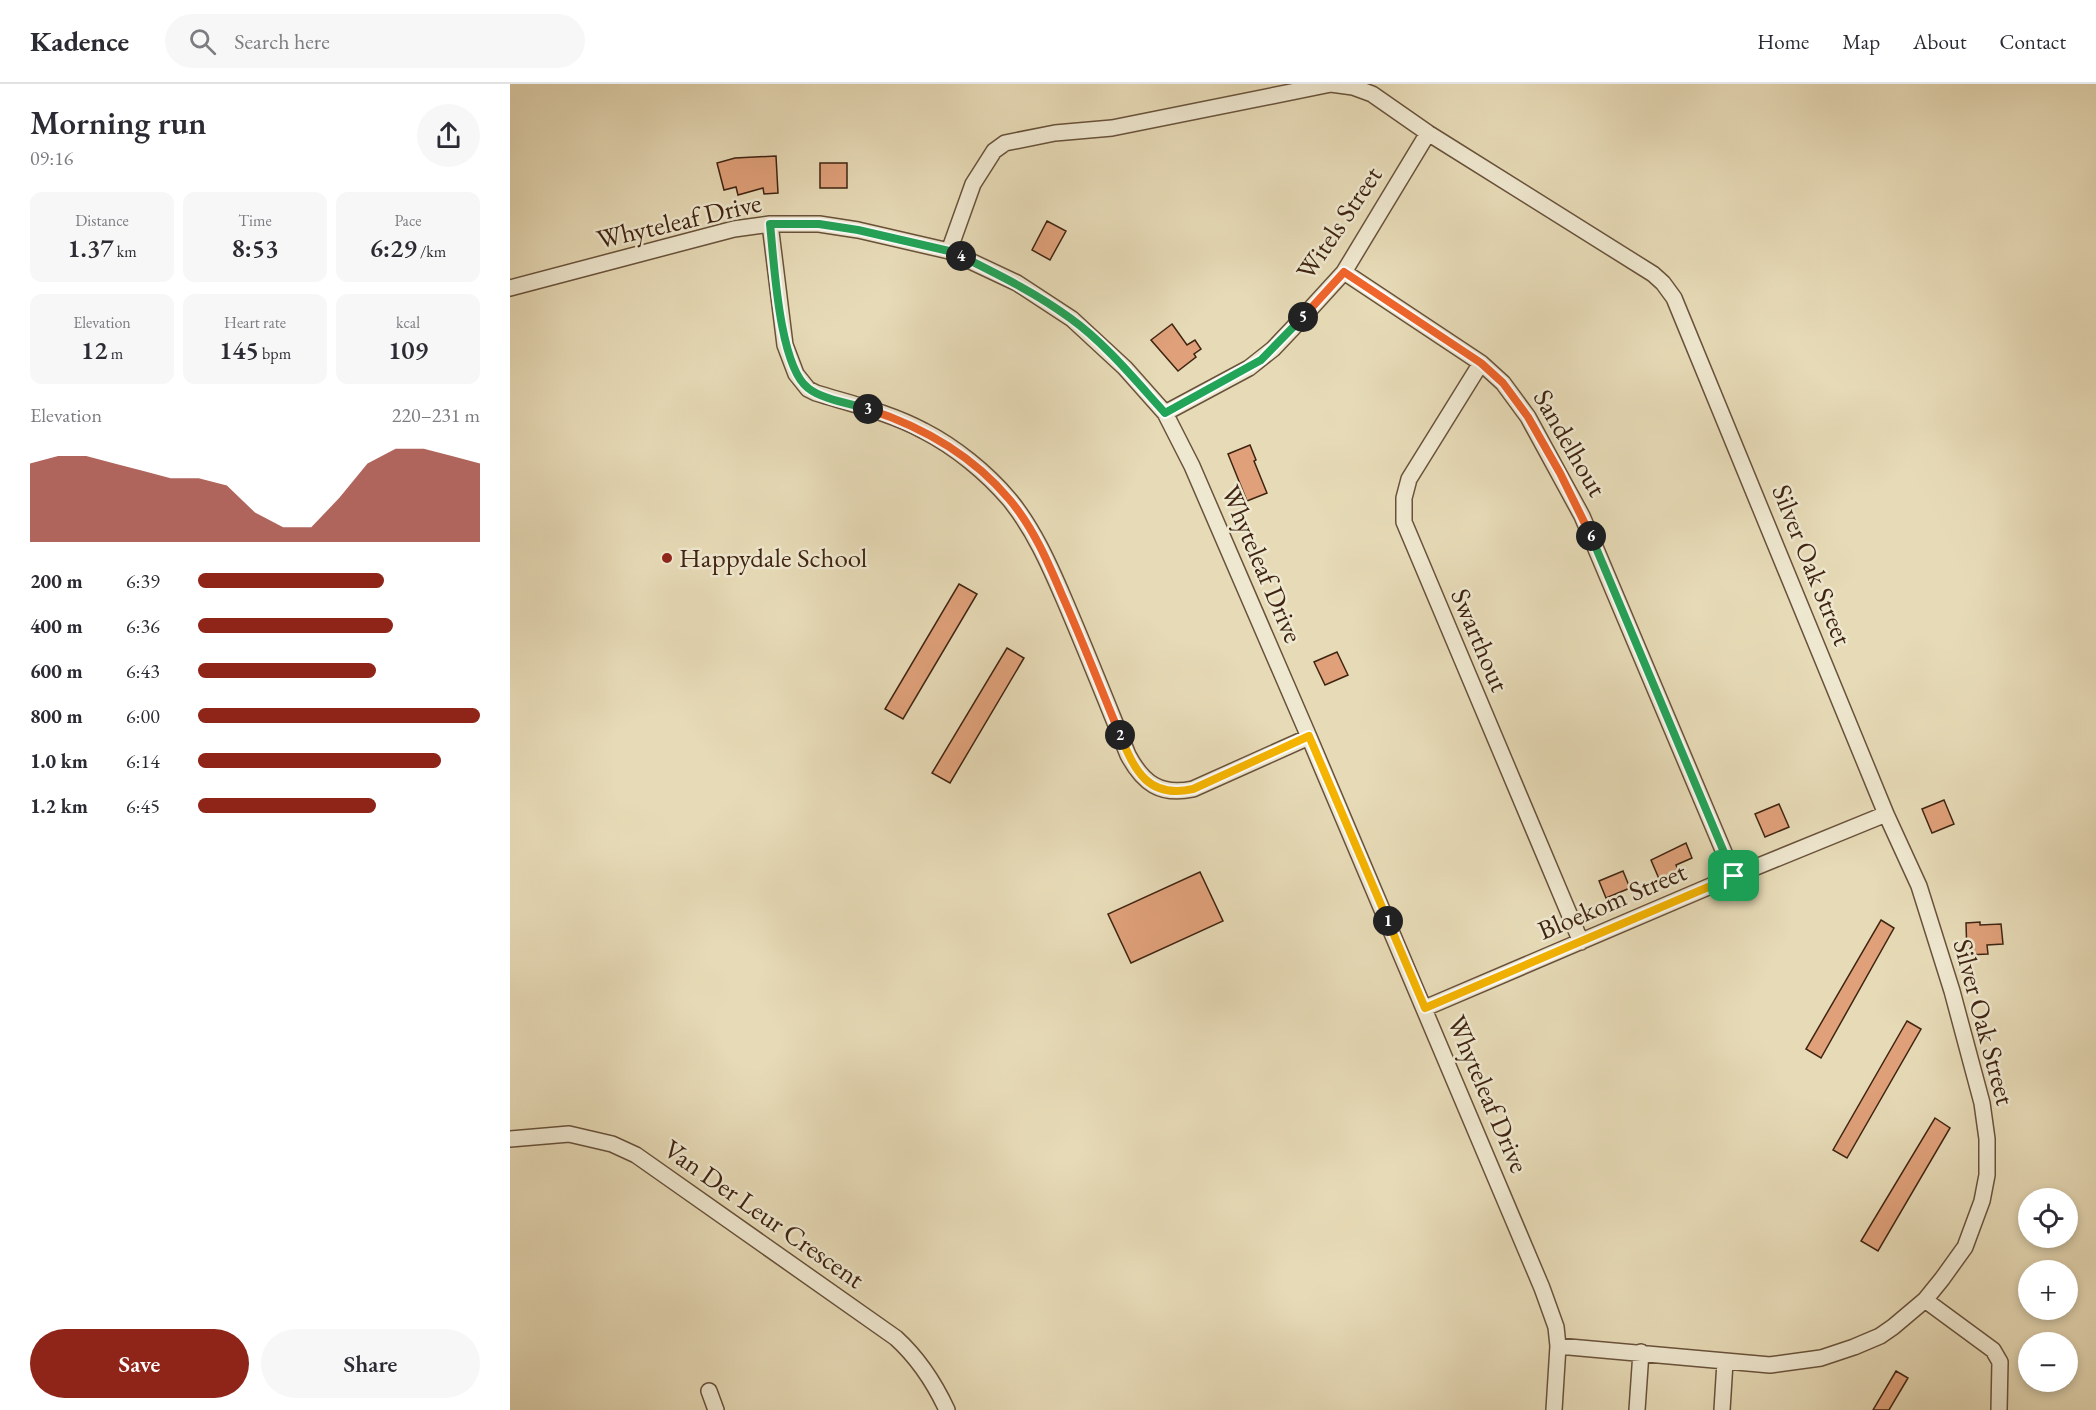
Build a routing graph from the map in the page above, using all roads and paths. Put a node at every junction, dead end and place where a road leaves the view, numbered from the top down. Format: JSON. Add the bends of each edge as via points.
{"nodes":[{"id":1,"x":1428,"y":133,"type":"junction"},
{"id":2,"x":770,"y":224,"type":"junction"},
{"id":3,"x":949,"y":251,"type":"junction"},
{"id":4,"x":1344,"y":272,"type":"junction"},
{"id":5,"x":510,"y":288,"type":"edge"},
{"id":6,"x":1481,"y":363,"type":"junction"},
{"id":7,"x":1165,"y":413,"type":"junction"},
{"id":8,"x":1309,"y":736,"type":"junction"},
{"id":9,"x":1886,"y":813,"type":"junction"},
{"id":10,"x":1734,"y":876,"type":"junction"},
{"id":11,"x":1581,"y":942,"type":"junction"},
{"id":12,"x":1425,"y":1008,"type":"junction"},
{"id":13,"x":510,"y":1139,"type":"edge"},
{"id":14,"x":1925,"y":1300,"type":"junction"},
{"id":15,"x":1558,"y":1346,"type":"junction"},
{"id":16,"x":1641,"y":1352,"type":"junction"},
{"id":17,"x":1725,"y":1362,"type":"junction"},
{"id":18,"x":708,"y":1391,"type":"dead end"},
{"id":19,"x":716,"y":1410,"type":"edge"},
{"id":20,"x":947,"y":1410,"type":"edge"},
{"id":21,"x":1554,"y":1410,"type":"edge"},
{"id":22,"x":1637,"y":1410,"type":"edge"},
{"id":23,"x":1722,"y":1410,"type":"edge"},
{"id":24,"x":1999,"y":1410,"type":"edge"}],
"edges":[{"from":1,"to":3,"type":"street","name":"Silver Oak Street","via":[[1372,94],[1331,84],[1112,128],[1017,139],[994,151],[973,184]]},
{"from":1,"to":4,"type":"street","name":"Witels Street"},
{"from":1,"to":9,"type":"street","name":"Silver Oak Street","via":[[1653,274],[1668,290]]},
{"from":2,"to":3,"type":"street","name":"Whyteleaf Drive","via":[[819,224]]},
{"from":2,"to":5,"type":"street","name":"Whyteleaf Drive","via":[[734,229]]},
{"from":2,"to":8,"type":"street","via":[[785,345],[796,374],[816,393],[925,431],[956,450],[1010,500],[1049,565],[1128,755],[1146,781],[1168,791],[1193,789]]},
{"from":3,"to":7,"type":"street","name":"Whyteleaf Drive","via":[[1017,283],[1072,319],[1125,368]]},
{"from":4,"to":6,"type":"street","name":"Sandelhout"},
{"from":4,"to":7,"type":"street","name":"Witels Street","via":[[1261,360]]},
{"from":6,"to":10,"type":"street","name":"Sandelhout","via":[[1503,383],[1528,417],[1582,516]]},
{"from":6,"to":11,"type":"street","name":"Swarthout","via":[[1409,479],[1404,522]]},
{"from":7,"to":8,"type":"street","name":"Whyteleaf Drive","via":[[1192,466]]},
{"from":8,"to":12,"type":"street","name":"Whyteleaf Drive"},
{"from":9,"to":10,"type":"street","name":"Bloekom Street"},
{"from":9,"to":14,"type":"street","name":"Silver Oak Street","via":[[1923,896],[1976,1080],[1987,1139],[1987,1175],[1974,1225],[1965,1247]]},
{"from":10,"to":11,"type":"street","name":"Bloekom Street"},
{"from":11,"to":12,"type":"street","name":"Bloekom Street"},
{"from":12,"to":15,"type":"street","name":"Whyteleaf Drive","via":[[1542,1288],[1556,1327]]},
{"from":13,"to":20,"type":"street","name":"Van Der Leur Crescent","via":[[569,1134],[612,1144],[636,1155],[896,1338],[926,1371]]},
{"from":14,"to":17,"type":"street","name":"Silver Oak Street","via":[[1880,1336],[1821,1358],[1770,1365]]},
{"from":14,"to":24,"type":"street","via":[[1997,1355]]},
{"from":15,"to":16,"type":"street","name":"Silver Oak Street"},
{"from":15,"to":21,"type":"street","name":"Whyteleaf Drive"},
{"from":16,"to":17,"type":"street","name":"Silver Oak Street"},
{"from":16,"to":22,"type":"street"},
{"from":17,"to":23,"type":"street"},
{"from":18,"to":19,"type":"street"}]}
